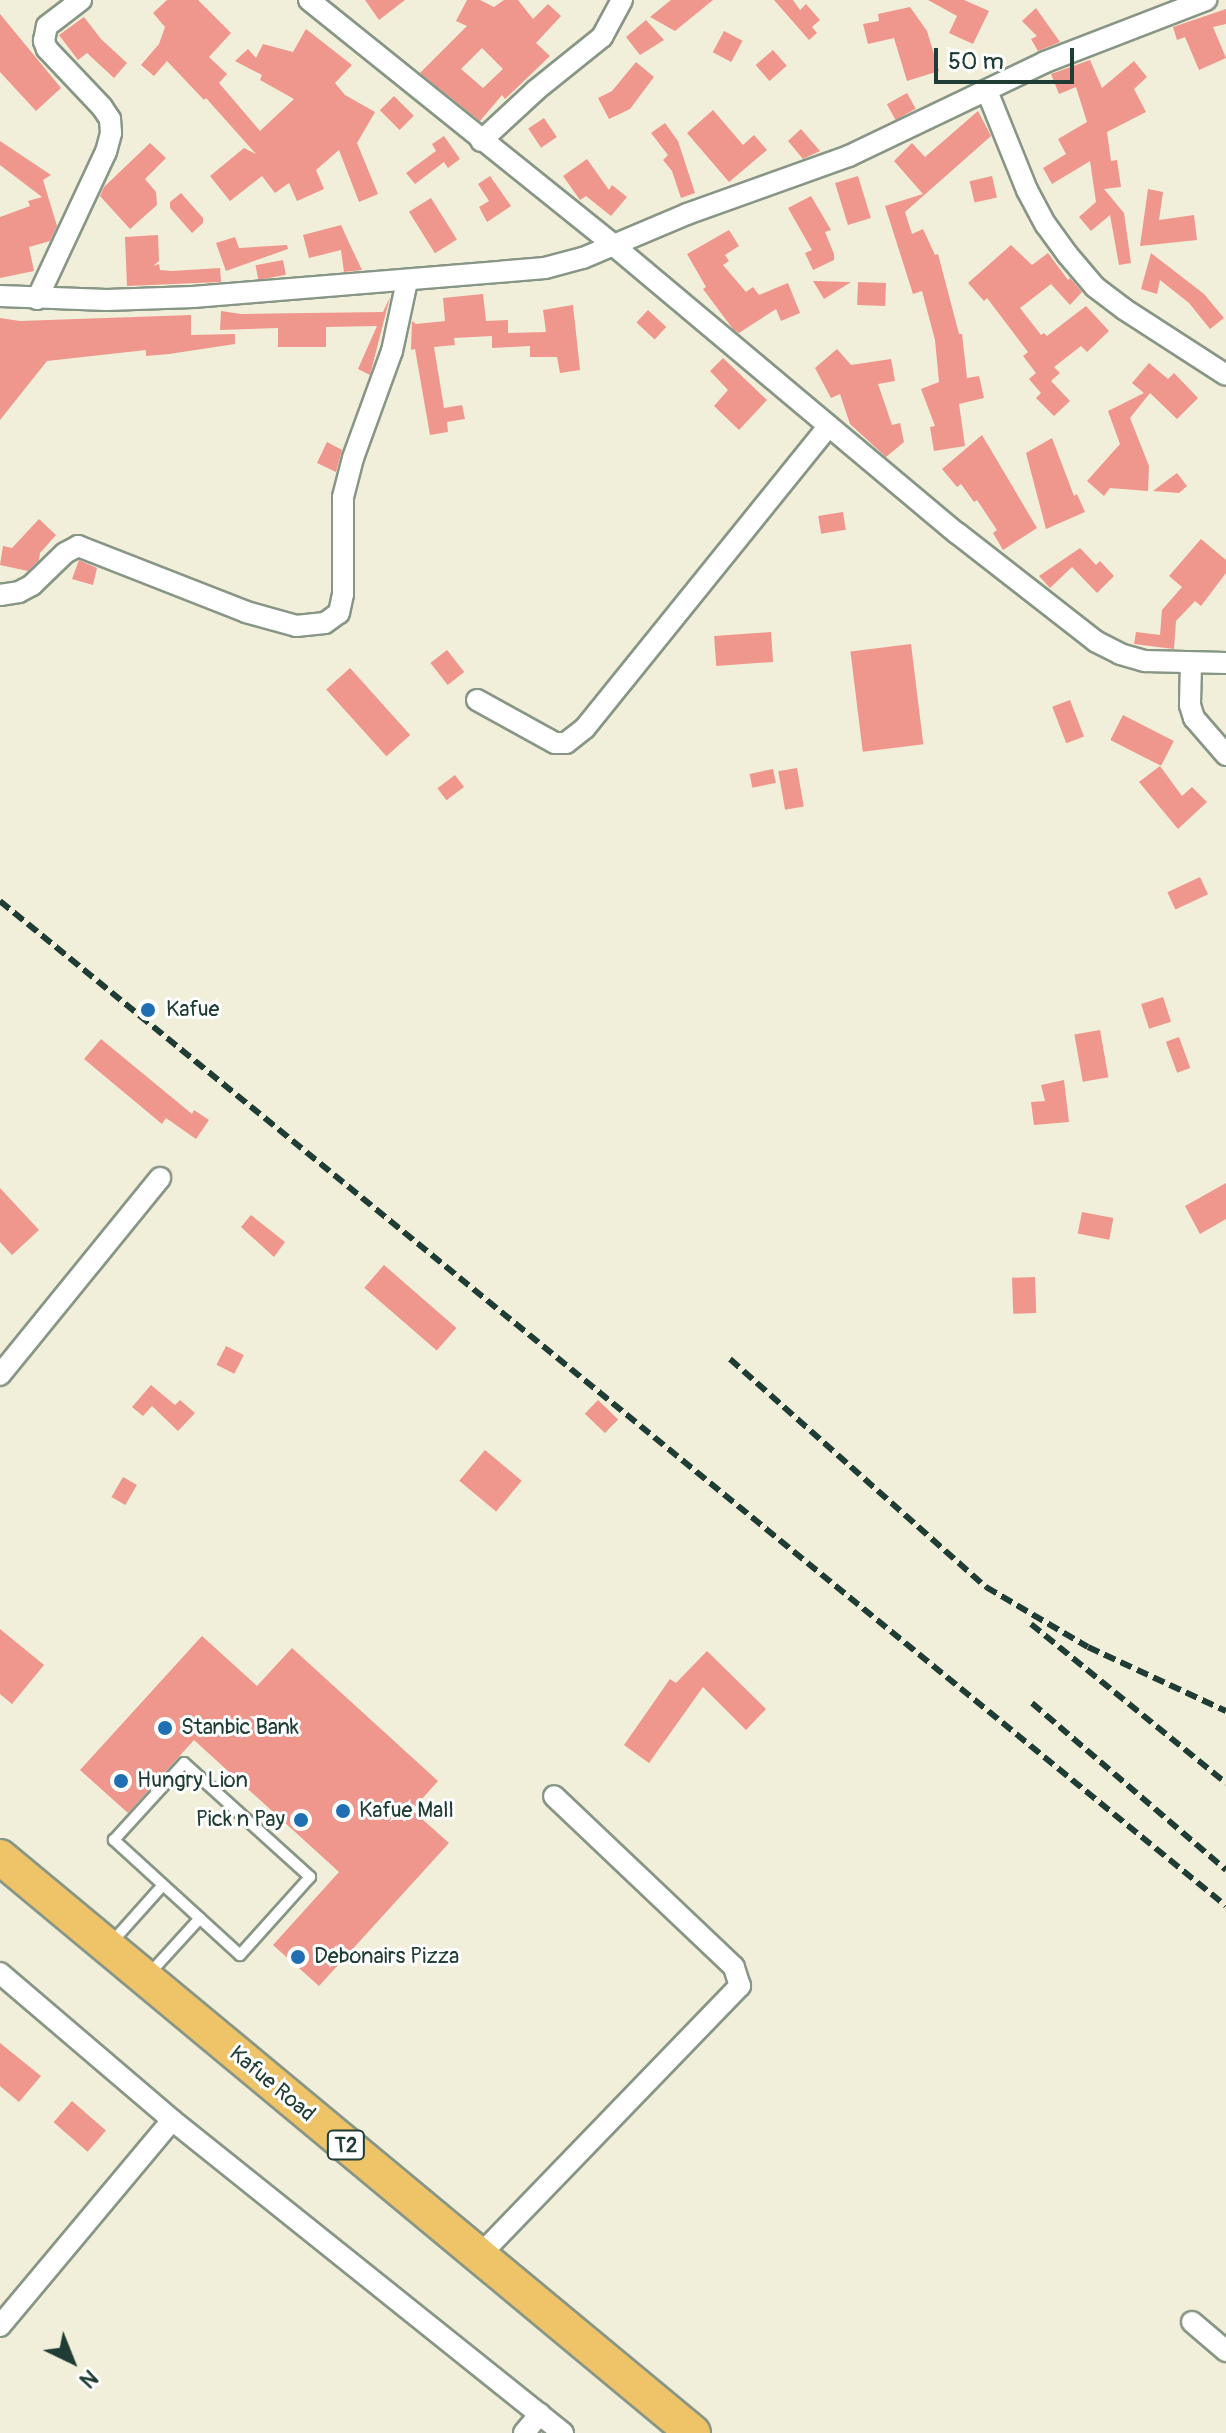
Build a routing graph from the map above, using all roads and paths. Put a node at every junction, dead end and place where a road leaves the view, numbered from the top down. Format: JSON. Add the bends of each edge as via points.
{"nodes":[{"id":1,"x":81,"y":0,"type":"edge"},
{"id":2,"x":309,"y":0,"type":"edge"},
{"id":3,"x":622,"y":0,"type":"edge"},
{"id":4,"x":1195,"y":2,"type":"edge"},
{"id":5,"x":987,"y":91,"type":"junction"},
{"id":6,"x":481,"y":141,"type":"junction"},
{"id":7,"x":612,"y":244,"type":"junction"},
{"id":8,"x":407,"y":281,"type":"junction"},
{"id":9,"x":0,"y":296,"type":"edge"},
{"id":10,"x":37,"y":299,"type":"junction"},
{"id":11,"x":1226,"y":375,"type":"edge"},
{"id":12,"x":829,"y":426,"type":"junction"},
{"id":13,"x":0,"y":595,"type":"edge"},
{"id":14,"x":1191,"y":663,"type":"junction"},
{"id":15,"x":1226,"y":663,"type":"edge"},
{"id":16,"x":477,"y":700,"type":"dead end"},
{"id":17,"x":1226,"y":755,"type":"edge"},
{"id":18,"x":160,"y":1178,"type":"dead end"},
{"id":19,"x":0,"y":1375,"type":"edge"},
{"id":20,"x":554,"y":1796,"type":"dead end"},
{"id":21,"x":0,"y":1857,"type":"edge"},
{"id":22,"x":163,"y":1885,"type":"junction"},
{"id":23,"x":200,"y":1918,"type":"junction"},
{"id":24,"x":108,"y":1947,"type":"junction"},
{"id":25,"x":0,"y":1973,"type":"edge"},
{"id":26,"x":146,"y":1978,"type":"junction"},
{"id":27,"x":172,"y":2120,"type":"junction"},
{"id":28,"x":479,"y":2256,"type":"junction"},
{"id":29,"x":1192,"y":2322,"type":"dead end"},
{"id":30,"x":0,"y":2326,"type":"edge"},
{"id":31,"x":1226,"y":2351,"type":"edge"},
{"id":32,"x":540,"y":2414,"type":"junction"},
{"id":33,"x":524,"y":2433,"type":"edge"},
{"id":34,"x":563,"y":2433,"type":"edge"},
{"id":35,"x":693,"y":2433,"type":"edge"}],
"edges":[{"from":1,"to":10,"type":"street","via":[[47,26],[44,41],[102,107],[111,133]]},
{"from":2,"to":6,"type":"street"},
{"from":3,"to":6,"type":"street","via":[[602,37]]},
{"from":4,"to":5,"type":"street"},
{"from":5,"to":7,"type":"street","via":[[849,156]]},
{"from":5,"to":11,"type":"street","via":[[1046,225],[1095,287]]},
{"from":6,"to":7,"type":"street"},
{"from":7,"to":8,"type":"street","via":[[545,268]]},
{"from":7,"to":12,"type":"street"},
{"from":8,"to":10,"type":"street","via":[[193,297]]},
{"from":8,"to":13,"type":"street","via":[[392,351],[343,497],[339,613],[325,623],[296,626],[246,612],[78,546],[32,585]]},
{"from":9,"to":10,"type":"street"},
{"from":12,"to":14,"type":"street","via":[[1095,641],[1145,661]]},
{"from":12,"to":16,"type":"street","via":[[585,728],[566,743],[555,743]]},
{"from":14,"to":15,"type":"street"},
{"from":14,"to":17,"type":"street","via":[[1194,718]]},
{"from":18,"to":19,"type":"street"},
{"from":20,"to":28,"type":"street","via":[[734,1967],[740,1986]]},
{"from":21,"to":24,"type":"highway","name":"Kafue Road","number":"T2"},
{"from":22,"to":23,"type":"lane"},
{"from":22,"to":23,"type":"lane","via":[[114,1840],[184,1763],[310,1877],[240,1955]]},
{"from":22,"to":24,"type":"lane"},
{"from":23,"to":26,"type":"lane"},
{"from":24,"to":26,"type":"highway","name":"Kafue Road","number":"T2"},
{"from":25,"to":27,"type":"street"},
{"from":26,"to":28,"type":"highway","name":"Kafue Road","number":"T2"},
{"from":27,"to":30,"type":"street"},
{"from":27,"to":32,"type":"street"},
{"from":28,"to":35,"type":"highway","name":"Kafue Road","number":"T2"},
{"from":29,"to":31,"type":"street"},
{"from":32,"to":33,"type":"street"},
{"from":32,"to":34,"type":"street"}]}
